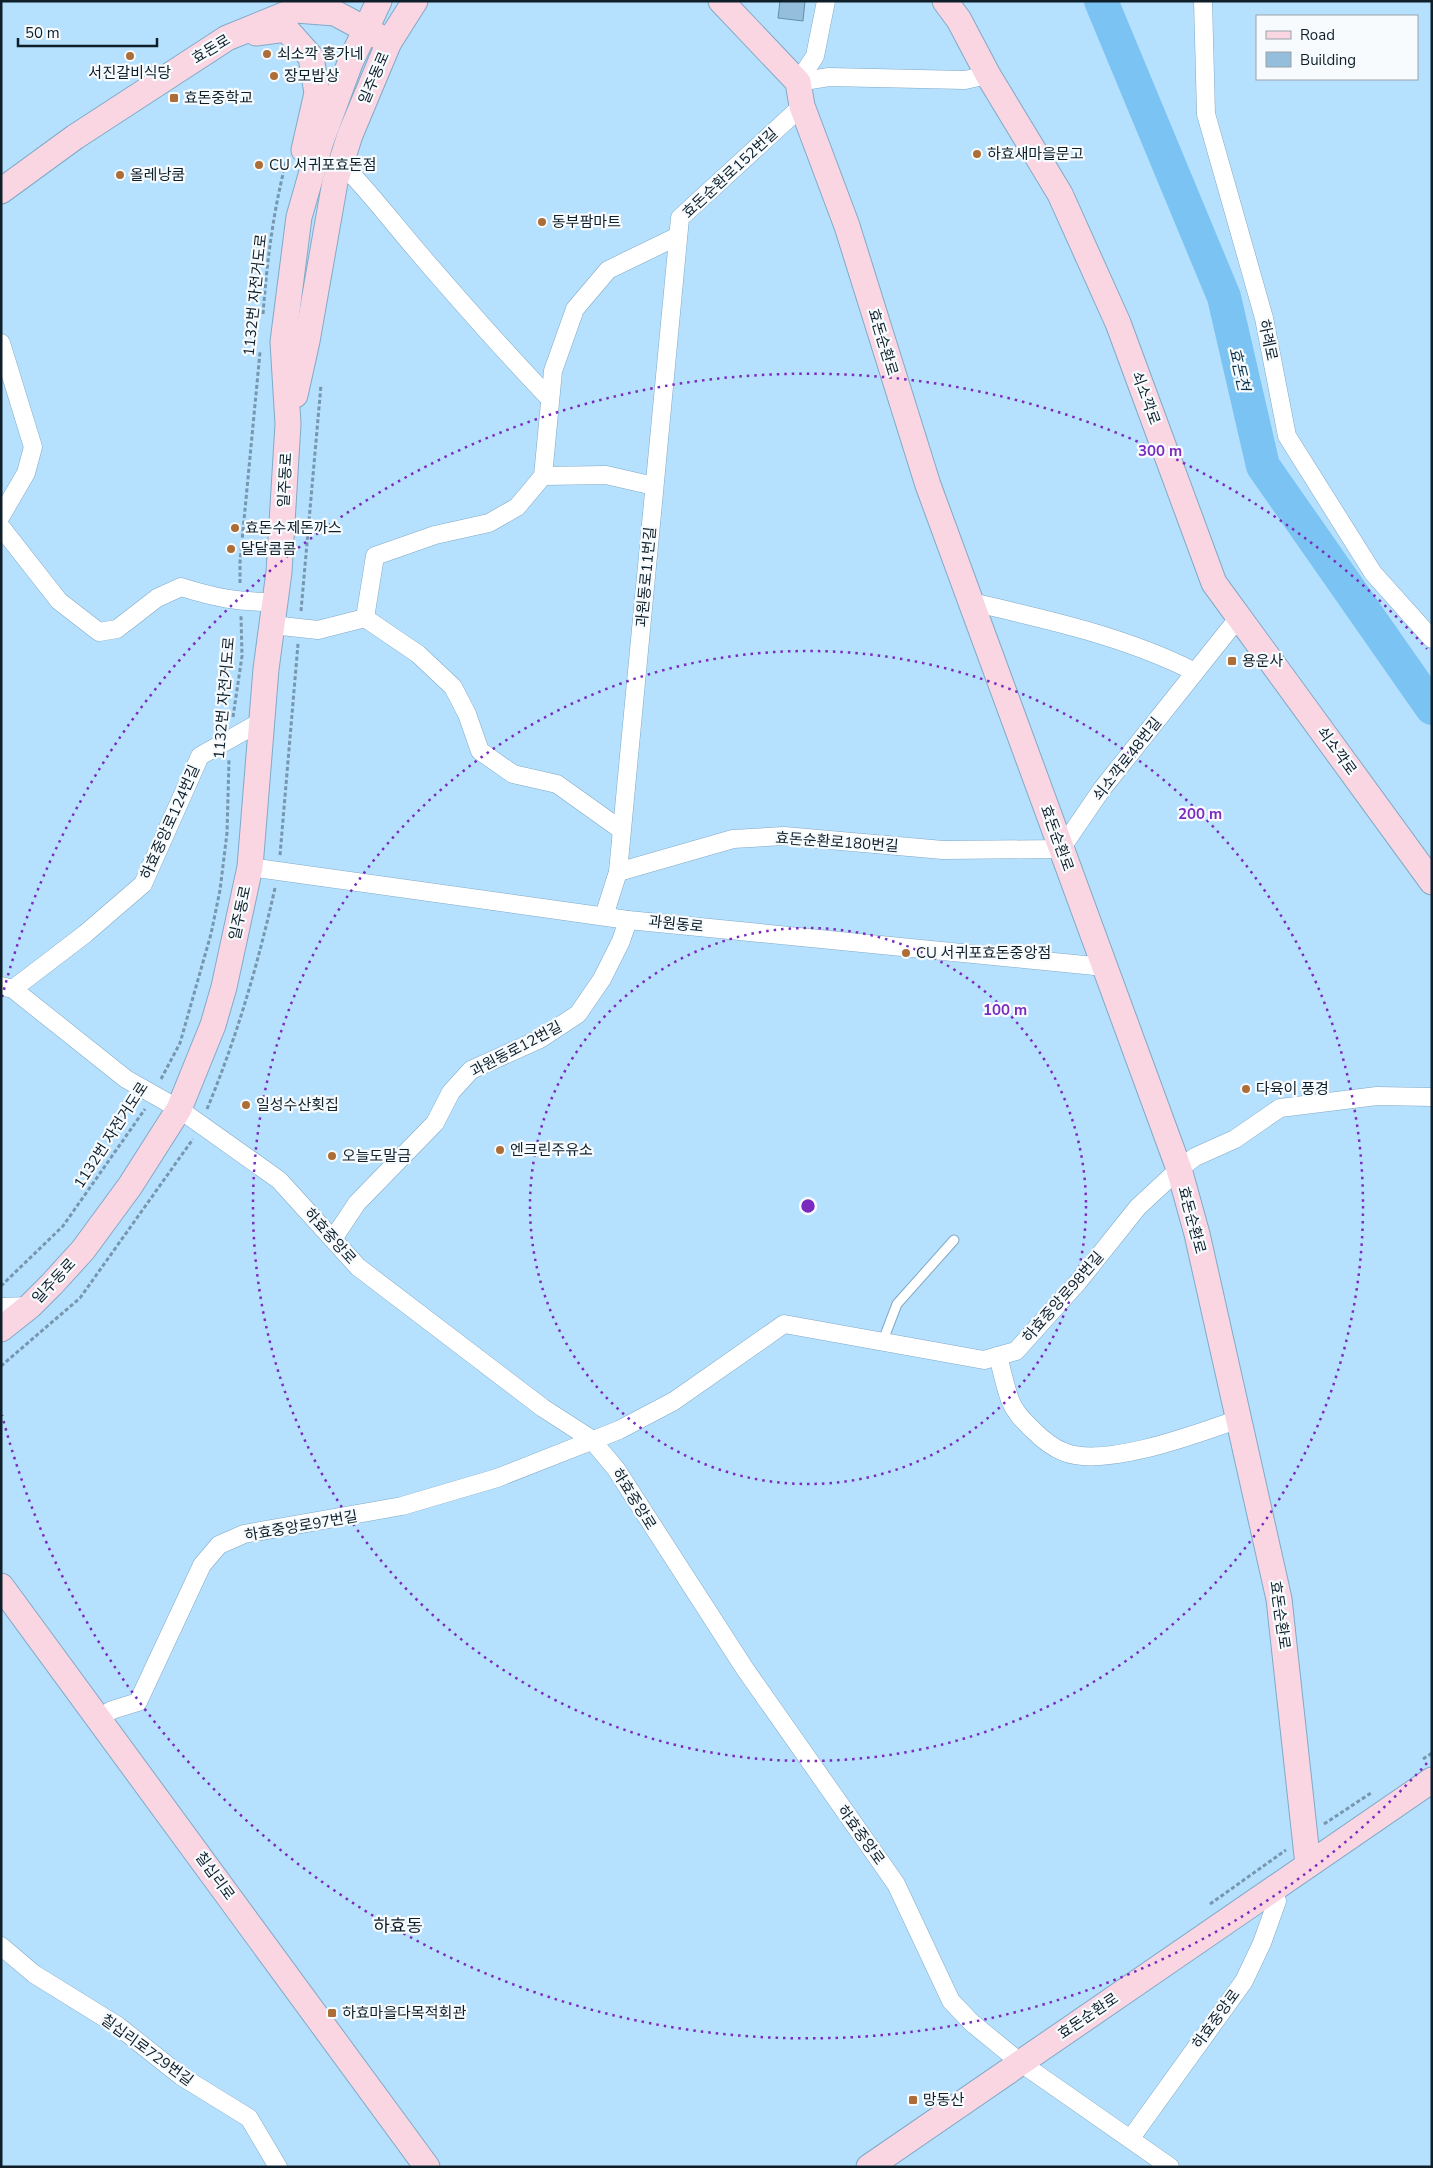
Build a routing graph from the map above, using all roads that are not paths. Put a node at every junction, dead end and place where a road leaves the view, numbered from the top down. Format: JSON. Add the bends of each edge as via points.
{"nodes":[{"id":1,"x":274,"y":1,"type":"edge"},
{"id":2,"x":379,"y":1,"type":"edge"},
{"id":3,"x":415,"y":1,"type":"edge"},
{"id":4,"x":721,"y":1,"type":"edge"},
{"id":5,"x":826,"y":1,"type":"edge"},
{"id":6,"x":945,"y":1,"type":"edge"},
{"id":7,"x":1204,"y":1,"type":"edge"},
{"id":8,"x":365,"y":28,"type":"junction"},
{"id":9,"x":227,"y":38,"type":"junction"},
{"id":10,"x":389,"y":42,"type":"junction"},
{"id":11,"x":988,"y":75,"type":"junction"},
{"id":12,"x":800,"y":94,"type":"junction"},
{"id":13,"x":341,"y":163,"type":"junction"},
{"id":14,"x":1,"y":191,"type":"edge"},
{"id":15,"x":678,"y":236,"type":"junction"},
{"id":16,"x":1,"y":343,"type":"edge"},
{"id":17,"x":272,"y":344,"type":"junction"},
{"id":18,"x":550,"y":399,"type":"junction"},
{"id":19,"x":288,"y":424,"type":"junction"},
{"id":20,"x":543,"y":476,"type":"junction"},
{"id":21,"x":654,"y":486,"type":"junction"},
{"id":22,"x":1,"y":516,"type":"edge"},
{"id":23,"x":1,"y":526,"type":"edge"},
{"id":24,"x":971,"y":602,"type":"junction"},
{"id":25,"x":273,"y":613,"type":"junction"},
{"id":26,"x":1239,"y":617,"type":"junction"},
{"id":27,"x":365,"y":618,"type":"junction"},
{"id":28,"x":1432,"y":639,"type":"edge"},
{"id":29,"x":1196,"y":672,"type":"junction"},
{"id":30,"x":262,"y":721,"type":"junction"},
{"id":31,"x":620,"y":829,"type":"junction"},
{"id":32,"x":1061,"y":849,"type":"junction"},
{"id":33,"x":250,"y":867,"type":"junction"},
{"id":34,"x":618,"y":872,"type":"junction"},
{"id":35,"x":1432,"y":882,"type":"edge"},
{"id":36,"x":604,"y":916,"type":"junction"},
{"id":37,"x":628,"y":920,"type":"junction"},
{"id":38,"x":1105,"y":967,"type":"junction"},
{"id":39,"x":7,"y":987,"type":"edge"},
{"id":40,"x":1432,"y":1098,"type":"edge"},
{"id":41,"x":179,"y":1109,"type":"junction"},
{"id":42,"x":1179,"y":1169,"type":"junction"},
{"id":43,"x":333,"y":1239,"type":"junction"},
{"id":44,"x":954,"y":1240,"type":"dead end"},
{"id":45,"x":30,"y":1306,"type":"junction"},
{"id":46,"x":1,"y":1307,"type":"edge"},
{"id":47,"x":1,"y":1329,"type":"edge"},
{"id":48,"x":882,"y":1343,"type":"junction"},
{"id":49,"x":998,"y":1356,"type":"junction"},
{"id":50,"x":1239,"y":1418,"type":"junction"},
{"id":51,"x":591,"y":1439,"type":"junction"},
{"id":52,"x":1,"y":1586,"type":"edge"},
{"id":53,"x":100,"y":1718,"type":"junction"},
{"id":54,"x":1432,"y":1780,"type":"edge"},
{"id":55,"x":1308,"y":1865,"type":"junction"},
{"id":56,"x":1272,"y":1890,"type":"junction"},
{"id":57,"x":3,"y":1949,"type":"edge"},
{"id":58,"x":1021,"y":2063,"type":"junction"},
{"id":59,"x":1130,"y":2138,"type":"junction"},
{"id":60,"x":278,"y":2167,"type":"edge"},
{"id":61,"x":427,"y":2167,"type":"edge"},
{"id":62,"x":869,"y":2167,"type":"edge"},
{"id":63,"x":1170,"y":2167,"type":"edge"}],
"edges":[{"from":1,"to":9,"type":"street"},
{"from":2,"to":8,"type":"street","name":"일주동로"},
{"from":3,"to":10,"type":"street","name":"일주동로"},
{"from":4,"to":12,"type":"street","name":"효돈순환로"},
{"from":5,"to":12,"type":"street","via":[[815,56]]},
{"from":6,"to":11,"type":"street","name":"쇠소깍로","via":[[959,20]]},
{"from":7,"to":28,"type":"street","name":"하례로","via":[[1206,114],[1264,318],[1287,436],[1374,573]]},
{"from":8,"to":9,"type":"street","name":"효돈로","via":[[335,14],[296,10]]},
{"from":8,"to":10,"type":"street","name":"효돈로"},
{"from":8,"to":17,"type":"street","name":"일주동로","via":[[320,144],[299,217]]},
{"from":9,"to":14,"type":"street","name":"효돈로","via":[[75,137]]},
{"from":9,"to":17,"type":"street","via":[[286,29],[311,57],[317,93],[283,238]]},
{"from":10,"to":13,"type":"street","name":"일주동로"},
{"from":11,"to":12,"type":"street","via":[[965,80],[829,77]]},
{"from":11,"to":26,"type":"street","name":"쇠소깍로","via":[[1060,194],[1118,323],[1214,583]]},
{"from":12,"to":15,"type":"street","name":"효돈순환로152번길","via":[[680,218]]},
{"from":12,"to":24,"type":"street","name":"효돈순환로","via":[[847,226],[928,485]]},
{"from":13,"to":18,"type":"street","via":[[365,186],[484,330]]},
{"from":13,"to":19,"type":"street","name":"일주동로"},
{"from":15,"to":18,"type":"street","name":"효돈순환로152번길","via":[[608,270],[575,308],[553,371]]},
{"from":15,"to":21,"type":"street","name":"과원동로11번길"},
{"from":16,"to":22,"type":"street","via":[[33,448],[26,473]]},
{"from":17,"to":19,"type":"street","name":"일주동로"},
{"from":18,"to":20,"type":"street","name":"효돈순환로152번길"},
{"from":19,"to":25,"type":"street","name":"일주동로","via":[[279,572]]},
{"from":20,"to":21,"type":"street","via":[[606,475]]},
{"from":20,"to":27,"type":"street","via":[[517,507],[489,523],[435,535],[375,556]]},
{"from":21,"to":31,"type":"street","name":"과원동로11번길"},
{"from":23,"to":25,"type":"street","via":[[59,601],[99,632],[117,629],[157,598],[181,587]]},
{"from":24,"to":29,"type":"street","via":[[1089,632],[1162,655]]},
{"from":24,"to":32,"type":"street","name":"효돈순환로"},
{"from":25,"to":27,"type":"street","via":[[318,630]]},
{"from":25,"to":30,"type":"street","name":"일주동로"},
{"from":26,"to":29,"type":"street","name":"쇠소깍로48번길"},
{"from":26,"to":35,"type":"street","name":"쇠소깍로"},
{"from":27,"to":31,"type":"street","via":[[418,654],[454,687],[480,751],[513,774],[556,784]]},
{"from":29,"to":32,"type":"street","name":"쇠소깍로48번길","via":[[1102,790]]},
{"from":30,"to":33,"type":"street","name":"일주동로"},
{"from":30,"to":39,"type":"street","name":"하효중앙로124번길","via":[[200,756],[143,884],[86,934]]},
{"from":31,"to":34,"type":"street","name":"과원동로11번길"},
{"from":32,"to":34,"type":"street","name":"효돈순환로180번길","via":[[943,850],[784,836],[732,839]]},
{"from":32,"to":38,"type":"street","name":"효돈순환로"},
{"from":33,"to":36,"type":"street","name":"과원동로"},
{"from":33,"to":41,"type":"street","name":"일주동로","via":[[224,987],[210,1033]]},
{"from":34,"to":36,"type":"street","name":"과원동로11번길"},
{"from":36,"to":37,"type":"street","name":"과원동로"},
{"from":37,"to":38,"type":"street","name":"과원동로"},
{"from":37,"to":43,"type":"street","name":"과원동로12번길","via":[[602,979],[578,1014],[540,1039],[471,1070],[451,1092],[435,1123],[357,1203]]},
{"from":38,"to":42,"type":"street","name":"효돈순환로"},
{"from":39,"to":41,"type":"street","name":"하효중앙로","via":[[126,1079]]},
{"from":40,"to":42,"type":"street","name":"하효중앙로98번길","via":[[1378,1096],[1280,1108],[1235,1139],[1195,1157]]},
{"from":41,"to":43,"type":"street","name":"하효중앙로","via":[[280,1180]]},
{"from":41,"to":45,"type":"street","name":"일주동로","via":[[108,1217],[83,1250]]},
{"from":42,"to":49,"type":"street","name":"하효중앙로98번길","via":[[1138,1207],[1078,1282],[1016,1351]]},
{"from":42,"to":50,"type":"street","name":"효돈순환로"},
{"from":43,"to":51,"type":"street","name":"하효중앙로","via":[[358,1267],[543,1408]]},
{"from":44,"to":48,"type":"lane","via":[[897,1304]]},
{"from":45,"to":46,"type":"street"},
{"from":45,"to":47,"type":"street","name":"일주동로"},
{"from":48,"to":49,"type":"street","name":"하효중앙로98번길","via":[[984,1360]]},
{"from":48,"to":51,"type":"street","name":"하효중앙로98번길","via":[[784,1324],[674,1401],[619,1430]]},
{"from":49,"to":50,"type":"street","via":[[1011,1401],[1020,1418],[1044,1440],[1066,1453],[1091,1456],[1118,1454],[1168,1443]]},
{"from":50,"to":55,"type":"street","name":"효돈순환로","via":[[1279,1599]]},
{"from":51,"to":53,"type":"street","name":"하효중앙로97번길","via":[[497,1478],[402,1506],[244,1534],[219,1545],[202,1565],[138,1702],[112,1710]]},
{"from":51,"to":58,"type":"street","name":"하효중앙로","via":[[616,1469],[745,1669],[896,1884],[951,2001],[972,2023]]},
{"from":52,"to":53,"type":"street","name":"칠십리로"},
{"from":53,"to":61,"type":"street","name":"칠십리로"},
{"from":54,"to":55,"type":"street","name":"효돈순환로"},
{"from":55,"to":56,"type":"street","name":"효돈순환로"},
{"from":56,"to":58,"type":"street","name":"효돈순환로"},
{"from":56,"to":59,"type":"street","name":"하효중앙로","via":[[1277,1901],[1262,1944],[1244,1981]]},
{"from":57,"to":60,"type":"street","name":"칠십리로729번길","via":[[34,1974],[118,2026],[180,2076],[249,2118]]},
{"from":58,"to":59,"type":"street","name":"하효중앙로"},
{"from":58,"to":62,"type":"street","name":"효돈순환로"},
{"from":59,"to":63,"type":"street","name":"하효중앙로"}]}
